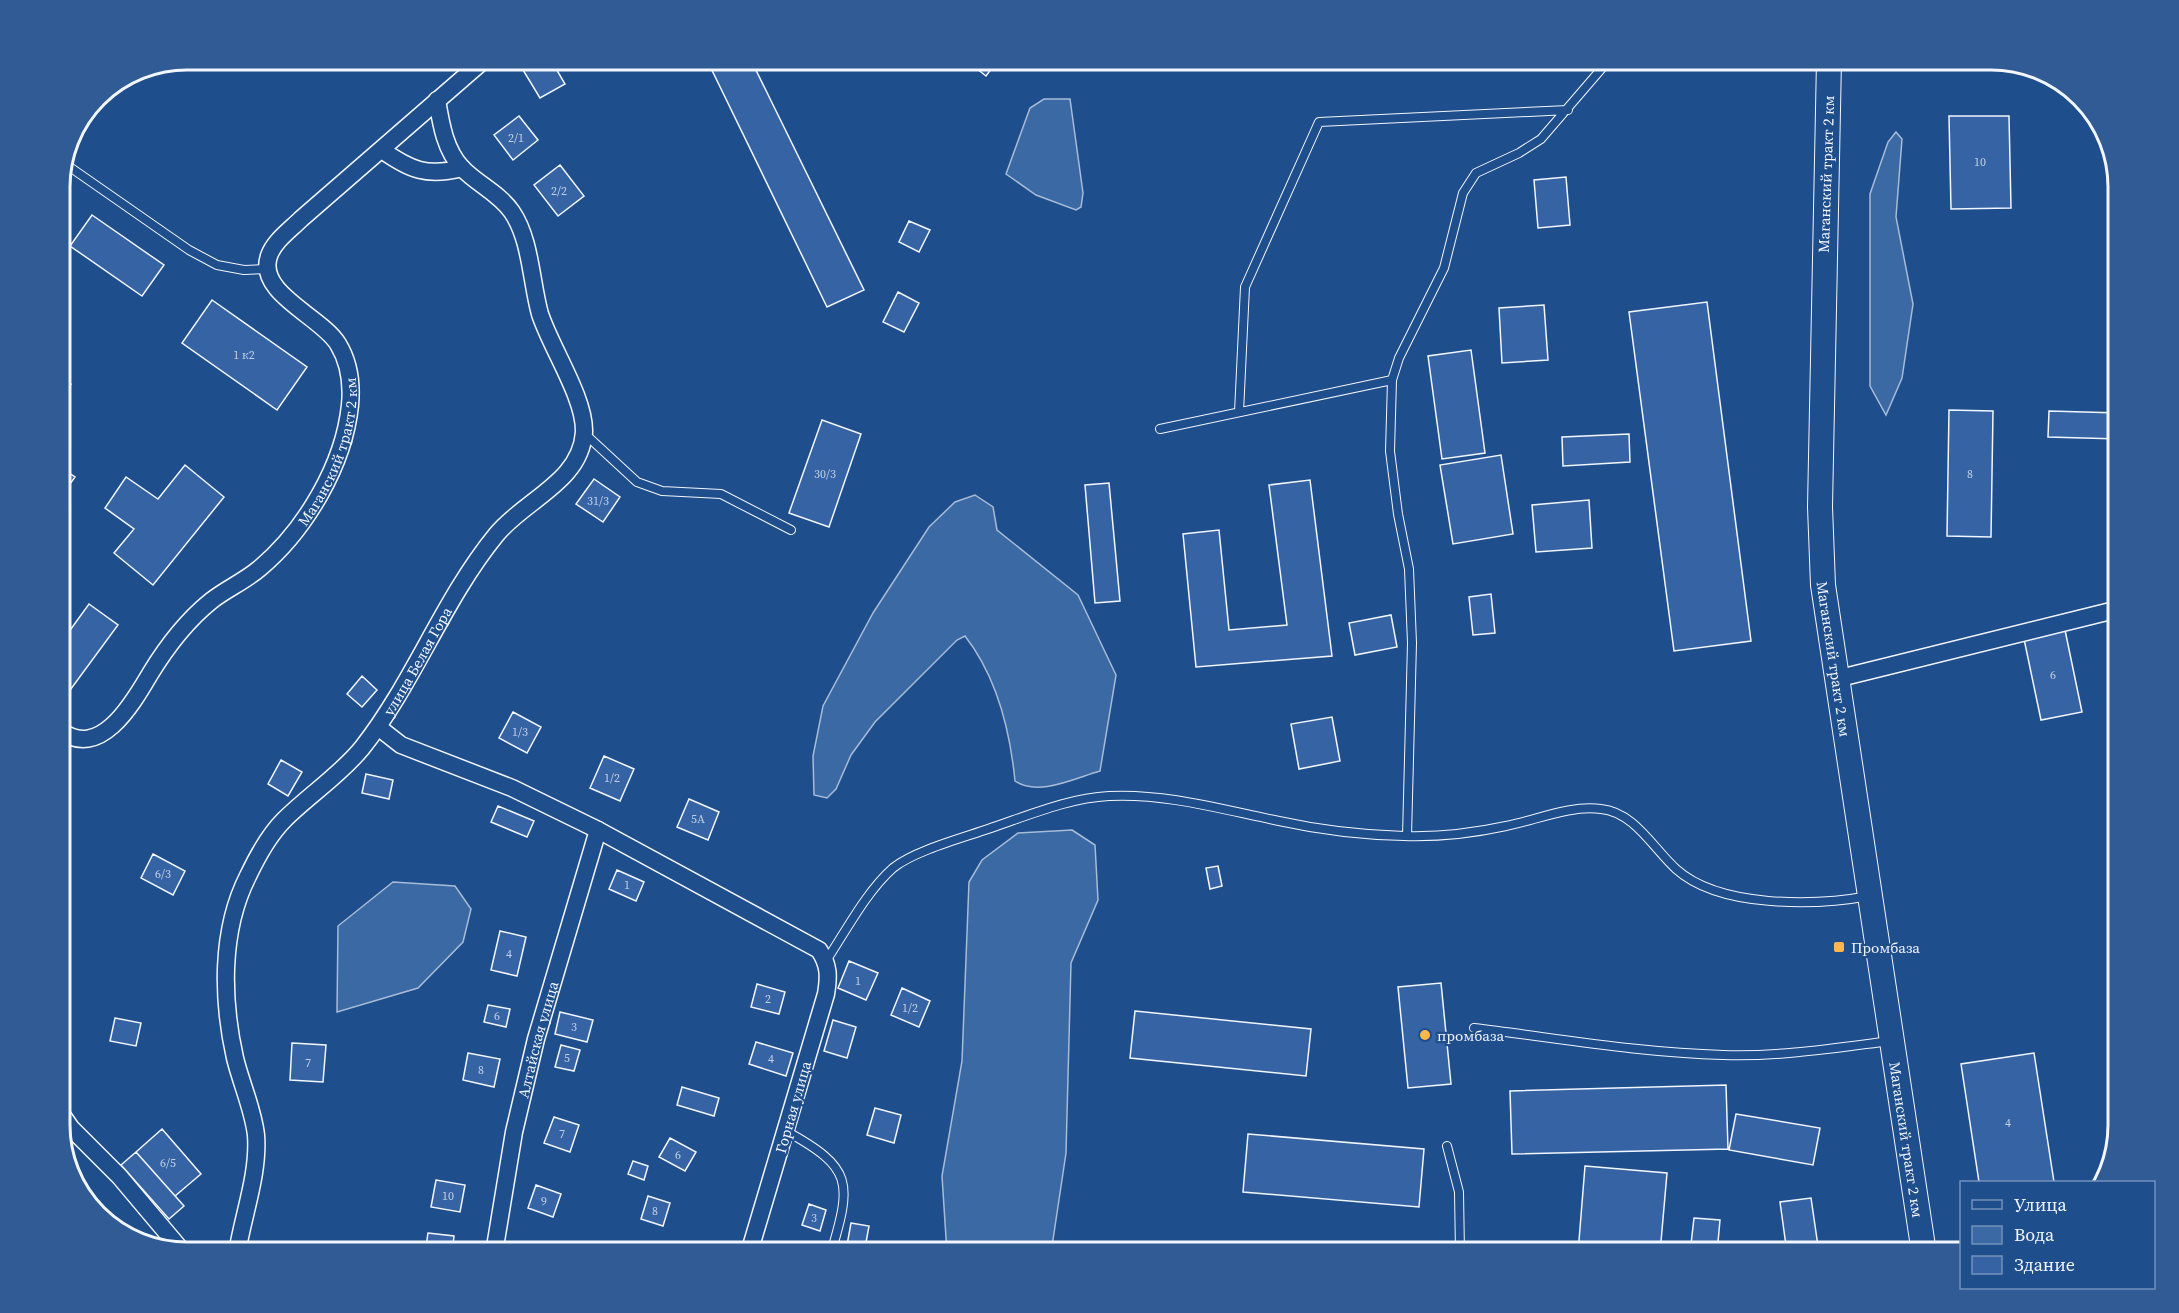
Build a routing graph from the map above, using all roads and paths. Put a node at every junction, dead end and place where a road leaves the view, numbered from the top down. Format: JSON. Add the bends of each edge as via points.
{"nodes":[{"id":1,"x":472,"y":70,"type":"edge"},
{"id":2,"x":1601,"y":70,"type":"edge"},
{"id":3,"x":1829,"y":70,"type":"edge"},
{"id":4,"x":437,"y":100,"type":"junction"},
{"id":5,"x":1568,"y":110,"type":"junction"},
{"id":6,"x":382,"y":150,"type":"junction"},
{"id":7,"x":462,"y":168,"type":"junction"},
{"id":8,"x":72,"y":169,"type":"edge"},
{"id":9,"x":268,"y":269,"type":"junction"},
{"id":10,"x":1392,"y":380,"type":"junction"},
{"id":11,"x":1239,"y":412,"type":"junction"},
{"id":12,"x":1160,"y":429,"type":"dead end"},
{"id":13,"x":584,"y":432,"type":"junction"},
{"id":14,"x":791,"y":530,"type":"dead end"},
{"id":15,"x":2108,"y":612,"type":"edge"},
{"id":16,"x":1836,"y":679,"type":"junction"},
{"id":17,"x":378,"y":727,"type":"junction"},
{"id":18,"x":71,"y":734,"type":"edge"},
{"id":19,"x":598,"y":830,"type":"junction"},
{"id":20,"x":1407,"y":836,"type":"junction"},
{"id":21,"x":1869,"y":896,"type":"junction"},
{"id":22,"x":826,"y":961,"type":"junction"},
{"id":23,"x":1474,"y":1028,"type":"dead end"},
{"id":24,"x":1891,"y":1041,"type":"junction"},
{"id":25,"x":71,"y":1129,"type":"edge"},
{"id":26,"x":786,"y":1131,"type":"junction"},
{"id":27,"x":1447,"y":1146,"type":"dead end"},
{"id":28,"x":174,"y":1241,"type":"edge"},
{"id":29,"x":239,"y":1242,"type":"edge"},
{"id":30,"x":496,"y":1242,"type":"edge"},
{"id":31,"x":752,"y":1242,"type":"edge"},
{"id":32,"x":834,"y":1242,"type":"edge"},
{"id":33,"x":1460,"y":1242,"type":"edge"},
{"id":34,"x":1922,"y":1242,"type":"edge"}],
"edges":[{"from":1,"to":4,"type":"street"},
{"from":2,"to":5,"type":"lane"},
{"from":3,"to":16,"type":"main road","name":"Маганский тракт 2 км","via":[[1820,507],[1823,585]]},
{"from":4,"to":6,"type":"street"},
{"from":4,"to":7,"type":"street","name":"улица Белая Гора","via":[[448,148]]},
{"from":5,"to":10,"type":"lane","via":[[1541,140],[1476,173],[1463,193],[1444,268]]},
{"from":5,"to":11,"type":"lane","via":[[1319,122],[1245,287]]},
{"from":6,"to":7,"type":"street","via":[[400,164],[422,172],[442,174]]},
{"from":6,"to":9,"type":"street","via":[[274,246]]},
{"from":7,"to":13,"type":"street","name":"улица Белая Гора","via":[[512,212],[522,235],[541,316],[577,398]]},
{"from":8,"to":9,"type":"lane","via":[[217,266]]},
{"from":9,"to":18,"type":"street","name":"Маганский тракт 2 км","via":[[280,293],[320,324],[337,343],[346,362],[350,405],[345,432],[328,477],[295,532],[260,569],[183,626],[132,704],[111,727],[98,737]]},
{"from":10,"to":11,"type":"lane"},
{"from":10,"to":20,"type":"lane","via":[[1390,451],[1409,569],[1412,643]]},
{"from":11,"to":12,"type":"lane"},
{"from":13,"to":14,"type":"lane","via":[[637,482],[662,491],[722,494]]},
{"from":13,"to":17,"type":"street","name":"улица Белая Гора","via":[[570,471],[516,515],[484,551]]},
{"from":15,"to":16,"type":"street"},
{"from":16,"to":21,"type":"main road","name":"Маганский тракт 2 км"},
{"from":17,"to":19,"type":"street","via":[[401,745],[512,788]]},
{"from":17,"to":29,"type":"street","name":"улица Белая Гора","via":[[332,780],[282,822],[246,879],[237,909],[227,950],[225,1009],[256,1136],[251,1191]]},
{"from":19,"to":22,"type":"street","via":[[802,939],[819,950]]},
{"from":19,"to":30,"type":"street","name":"Алтайская улица","via":[[536,1039],[512,1142]]},
{"from":20,"to":21,"type":"lane","via":[[1505,827],[1577,809],[1604,808],[1624,817],[1677,870],[1701,884],[1739,897],[1787,902],[1842,901]]},
{"from":20,"to":22,"type":"lane","via":[[1343,832],[1148,798],[1108,796],[1061,805],[976,833],[895,867]]},
{"from":21,"to":24,"type":"main road","name":"Маганский тракт 2 км"},
{"from":22,"to":26,"type":"street","name":"Горная улица","via":[[830,976],[826,994]]},
{"from":23,"to":24,"type":"lane","via":[[1663,1052],[1724,1055],[1781,1054]]},
{"from":24,"to":34,"type":"main road","name":"Маганский тракт 2 км"},
{"from":25,"to":28,"type":"street","via":[[119,1176]]},
{"from":26,"to":31,"type":"street","name":"Горная улица"},
{"from":26,"to":32,"type":"lane","via":[[821,1151],[838,1171],[844,1195]]},
{"from":27,"to":33,"type":"lane","via":[[1459,1192]]}]}
